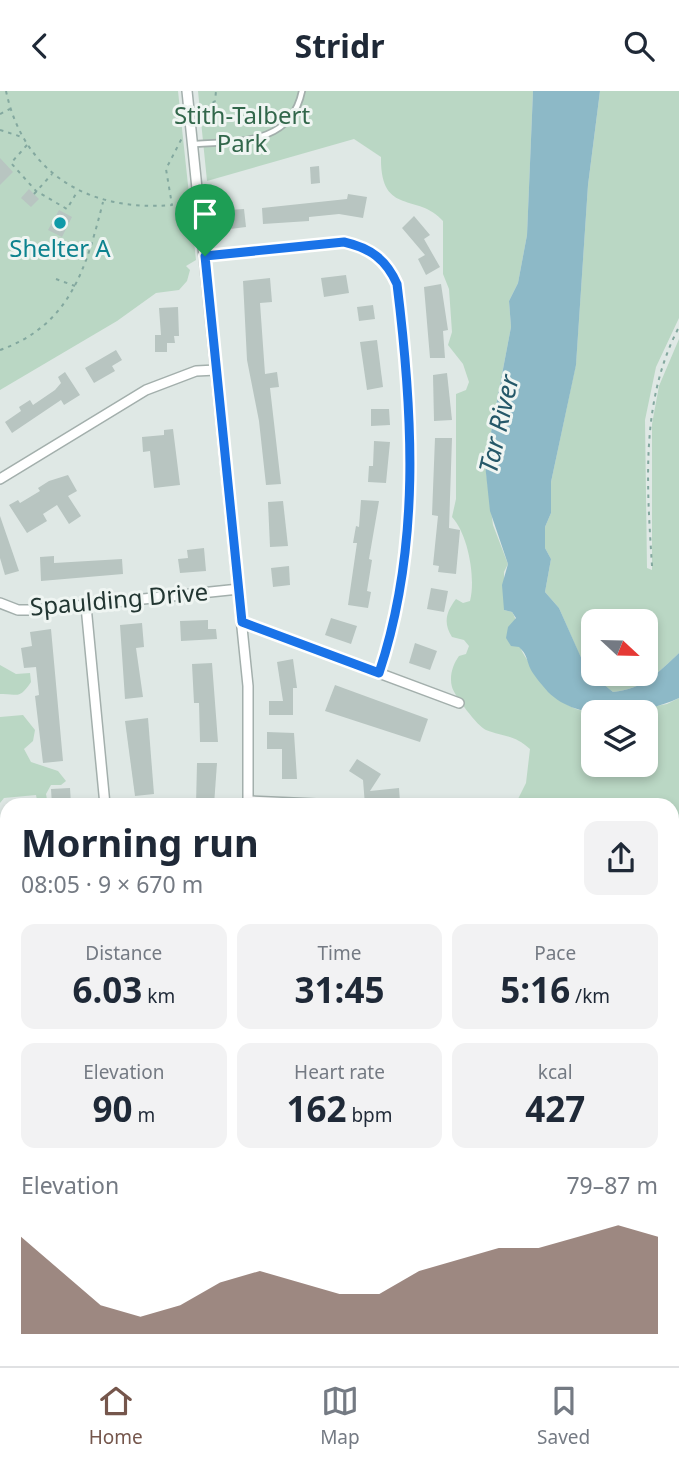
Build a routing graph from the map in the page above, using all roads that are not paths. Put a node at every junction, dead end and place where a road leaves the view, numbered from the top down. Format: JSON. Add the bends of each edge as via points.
{"nodes":[{"id":1,"x":187,"y":91,"type":"edge"},
{"id":2,"x":302,"y":91,"type":"edge"},
{"id":3,"x":192,"y":144,"type":"junction"},
{"id":4,"x":205,"y":256,"type":"junction"},
{"id":5,"x":216,"y":370,"type":"junction"},
{"id":6,"x":0,"y":479,"type":"edge"},
{"id":7,"x":239,"y":589,"type":"junction"},
{"id":8,"x":0,"y":603,"type":"edge"},
{"id":9,"x":86,"y":606,"type":"junction"},
{"id":10,"x":242,"y":622,"type":"junction"},
{"id":11,"x":379,"y":673,"type":"junction"},
{"id":12,"x":459,"y":703,"type":"dead end"},
{"id":13,"x":103,"y":798,"type":"edge"},
{"id":14,"x":248,"y":798,"type":"edge"}],
"edges":[{"from":1,"to":3,"type":"street"},
{"from":2,"to":3,"type":"lane","via":[[291,120],[279,131],[257,138]]},
{"from":3,"to":4,"type":"street"},
{"from":4,"to":5,"type":"street"},
{"from":4,"to":11,"type":"street","via":[[344,242],[378,255],[397,284],[410,402],[409,496],[400,599]]},
{"from":5,"to":6,"type":"street","via":[[196,371],[146,390]]},
{"from":5,"to":7,"type":"street"},
{"from":7,"to":9,"type":"street","name":"Spaulding Drive"},
{"from":7,"to":10,"type":"street"},
{"from":8,"to":9,"type":"street","name":"Spaulding Drive","via":[[18,610]]},
{"from":9,"to":13,"type":"street"},
{"from":10,"to":11,"type":"street"},
{"from":10,"to":14,"type":"street","via":[[248,685]]},
{"from":11,"to":12,"type":"street"}]}
